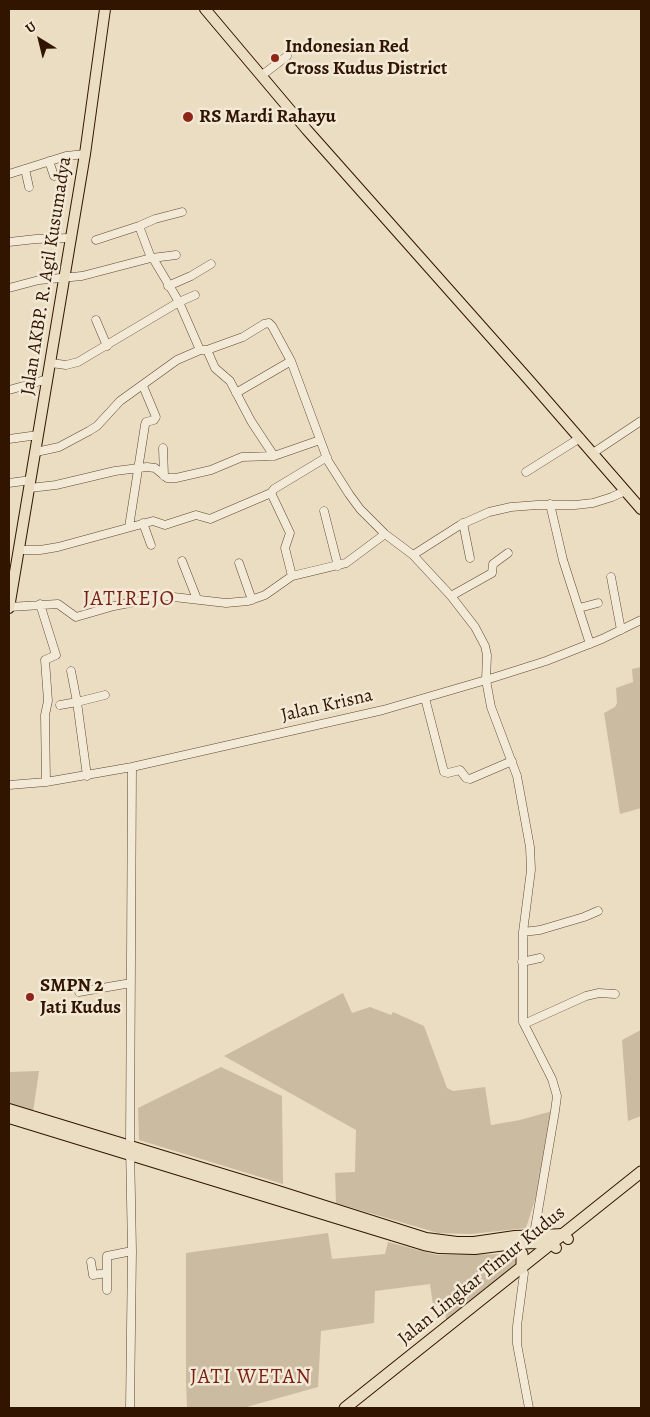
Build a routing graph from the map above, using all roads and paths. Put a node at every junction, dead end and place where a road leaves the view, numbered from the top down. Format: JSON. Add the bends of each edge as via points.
{"nodes":[{"id":1,"x":106,"y":9,"type":"edge"},
{"id":2,"x":205,"y":9,"type":"edge"},
{"id":3,"x":287,"y":56,"type":"dead end"},
{"id":4,"x":262,"y":76,"type":"junction"},
{"id":5,"x":84,"y":154,"type":"junction"},
{"id":6,"x":49,"y":161,"type":"junction"},
{"id":7,"x":25,"y":169,"type":"junction"},
{"id":8,"x":9,"y":174,"type":"edge"},
{"id":9,"x":54,"y":176,"type":"dead end"},
{"id":10,"x":29,"y":187,"type":"dead end"},
{"id":11,"x":182,"y":212,"type":"dead end"},
{"id":12,"x":139,"y":226,"type":"junction"},
{"id":13,"x":70,"y":238,"type":"junction"},
{"id":14,"x":96,"y":240,"type":"dead end"},
{"id":15,"x":9,"y":242,"type":"edge"},
{"id":16,"x":176,"y":255,"type":"dead end"},
{"id":17,"x":152,"y":258,"type":"junction"},
{"id":18,"x":211,"y":264,"type":"dead end"},
{"id":19,"x":64,"y":277,"type":"junction"},
{"id":20,"x":168,"y":286,"type":"junction"},
{"id":21,"x":9,"y":288,"type":"edge"},
{"id":22,"x":196,"y":295,"type":"dead end"},
{"id":23,"x":179,"y":302,"type":"junction"},
{"id":24,"x":96,"y":320,"type":"dead end"},
{"id":25,"x":107,"y":346,"type":"junction"},
{"id":26,"x":203,"y":350,"type":"junction"},
{"id":27,"x":291,"y":361,"type":"junction"},
{"id":28,"x":50,"y":363,"type":"junction"},
{"id":29,"x":48,"y":379,"type":"junction"},
{"id":30,"x":143,"y":386,"type":"junction"},
{"id":31,"x":9,"y":390,"type":"edge"},
{"id":32,"x":236,"y":393,"type":"junction"},
{"id":33,"x":641,"y":421,"type":"edge"},
{"id":34,"x":38,"y":435,"type":"junction"},
{"id":35,"x":580,"y":438,"type":"junction"},
{"id":36,"x":9,"y":440,"type":"edge"},
{"id":37,"x":320,"y":440,"type":"junction"},
{"id":38,"x":163,"y":448,"type":"dead end"},
{"id":39,"x":36,"y":452,"type":"junction"},
{"id":40,"x":593,"y":453,"type":"junction"},
{"id":41,"x":274,"y":456,"type":"junction"},
{"id":42,"x":327,"y":457,"type":"junction"},
{"id":43,"x":139,"y":468,"type":"junction"},
{"id":44,"x":526,"y":472,"type":"dead end"},
{"id":45,"x":164,"y":476,"type":"junction"},
{"id":46,"x":9,"y":483,"type":"edge"},
{"id":47,"x":30,"y":484,"type":"junction"},
{"id":48,"x":625,"y":491,"type":"junction"},
{"id":49,"x":271,"y":493,"type":"junction"},
{"id":50,"x":550,"y":504,"type":"junction"},
{"id":51,"x":640,"y":507,"type":"edge"},
{"id":52,"x":324,"y":511,"type":"dead end"},
{"id":53,"x":144,"y":523,"type":"junction"},
{"id":54,"x":463,"y":524,"type":"junction"},
{"id":55,"x":130,"y":527,"type":"junction"},
{"id":56,"x":385,"y":534,"type":"junction"},
{"id":57,"x":151,"y":545,"type":"dead end"},
{"id":58,"x":20,"y":550,"type":"junction"},
{"id":59,"x":508,"y":553,"type":"dead end"},
{"id":60,"x":413,"y":555,"type":"junction"},
{"id":61,"x":470,"y":558,"type":"dead end"},
{"id":62,"x":182,"y":561,"type":"dead end"},
{"id":63,"x":239,"y":563,"type":"dead end"},
{"id":64,"x":12,"y":566,"type":"edge"},
{"id":65,"x":338,"y":566,"type":"junction"},
{"id":66,"x":292,"y":576,"type":"junction"},
{"id":67,"x":611,"y":577,"type":"dead end"},
{"id":68,"x":451,"y":596,"type":"junction"},
{"id":69,"x":197,"y":599,"type":"junction"},
{"id":70,"x":252,"y":600,"type":"junction"},
{"id":71,"x":598,"y":603,"type":"dead end"},
{"id":72,"x":40,"y":604,"type":"junction"},
{"id":73,"x":9,"y":607,"type":"edge"},
{"id":74,"x":579,"y":608,"type":"junction"},
{"id":75,"x":641,"y":620,"type":"edge"},
{"id":76,"x":621,"y":630,"type":"junction"},
{"id":77,"x":590,"y":644,"type":"junction"},
{"id":78,"x":72,"y":671,"type":"dead end"},
{"id":79,"x":486,"y":680,"type":"junction"},
{"id":80,"x":105,"y":695,"type":"dead end"},
{"id":81,"x":425,"y":698,"type":"junction"},
{"id":82,"x":78,"y":702,"type":"junction"},
{"id":83,"x":60,"y":705,"type":"dead end"},
{"id":84,"x":512,"y":761,"type":"junction"},
{"id":85,"x":132,"y":767,"type":"junction"},
{"id":86,"x":87,"y":776,"type":"junction"},
{"id":87,"x":46,"y":782,"type":"junction"},
{"id":88,"x":9,"y":784,"type":"edge"},
{"id":89,"x":598,"y":911,"type":"dead end"},
{"id":90,"x":523,"y":932,"type":"junction"},
{"id":91,"x":540,"y":958,"type":"dead end"},
{"id":92,"x":522,"y":962,"type":"junction"},
{"id":93,"x":131,"y":983,"type":"junction"},
{"id":94,"x":79,"y":992,"type":"dead end"},
{"id":95,"x":615,"y":994,"type":"dead end"},
{"id":96,"x":524,"y":1024,"type":"junction"},
{"id":97,"x":9,"y":1109,"type":"edge"},
{"id":98,"x":9,"y":1118,"type":"edge"},
{"id":99,"x":130,"y":1150,"type":"junction"},
{"id":100,"x":641,"y":1172,"type":"edge"},
{"id":101,"x":641,"y":1179,"type":"edge"},
{"id":102,"x":566,"y":1237,"type":"junction"},
{"id":103,"x":533,"y":1240,"type":"junction"},
{"id":104,"x":506,"y":1245,"type":"junction"},
{"id":105,"x":554,"y":1246,"type":"junction"},
{"id":106,"x":132,"y":1251,"type":"junction"},
{"id":107,"x":91,"y":1262,"type":"dead end"},
{"id":108,"x":523,"y":1270,"type":"junction"},
{"id":109,"x":107,"y":1273,"type":"junction"},
{"id":110,"x":107,"y":1290,"type":"dead end"},
{"id":111,"x":130,"y":1408,"type":"edge"},
{"id":112,"x":345,"y":1408,"type":"edge"},
{"id":113,"x":355,"y":1408,"type":"edge"},
{"id":114,"x":529,"y":1408,"type":"edge"}],
"edges":[{"from":1,"to":5,"type":"main road","name":"Jalan AKBP. R. Agil Kusumadya"},
{"from":2,"to":4,"type":"main road"},
{"from":3,"to":4,"type":"street"},
{"from":4,"to":35,"type":"main road"},
{"from":5,"to":6,"type":"street"},
{"from":5,"to":13,"type":"main road","name":"Jalan AKBP. R. Agil Kusumadya"},
{"from":6,"to":7,"type":"street"},
{"from":6,"to":9,"type":"street"},
{"from":7,"to":8,"type":"street"},
{"from":7,"to":10,"type":"street"},
{"from":11,"to":12,"type":"street"},
{"from":12,"to":14,"type":"street"},
{"from":12,"to":17,"type":"street"},
{"from":13,"to":15,"type":"street"},
{"from":13,"to":19,"type":"main road","name":"Jalan AKBP. R. Agil Kusumadya"},
{"from":16,"to":17,"type":"street"},
{"from":17,"to":19,"type":"street","via":[[82,276]]},
{"from":17,"to":20,"type":"street"},
{"from":18,"to":20,"type":"street"},
{"from":19,"to":21,"type":"street","via":[[30,281]]},
{"from":19,"to":28,"type":"main road","name":"Jalan AKBP. R. Agil Kusumadya"},
{"from":20,"to":23,"type":"street"},
{"from":22,"to":23,"type":"street"},
{"from":23,"to":25,"type":"street"},
{"from":23,"to":26,"type":"street"},
{"from":24,"to":25,"type":"street"},
{"from":25,"to":28,"type":"street","via":[[78,362],[66,365]]},
{"from":26,"to":27,"type":"street","via":[[243,337],[269,323]]},
{"from":26,"to":30,"type":"street","via":[[177,360]]},
{"from":26,"to":32,"type":"street"},
{"from":27,"to":32,"type":"street"},
{"from":27,"to":37,"type":"street"},
{"from":28,"to":29,"type":"main road","name":"Jalan AKBP. R. Agil Kusumadya"},
{"from":29,"to":31,"type":"street"},
{"from":29,"to":34,"type":"main road","name":"Jalan AKBP. R. Agil Kusumadya"},
{"from":30,"to":39,"type":"street","via":[[79,438]]},
{"from":30,"to":43,"type":"street","via":[[156,417],[144,425]]},
{"from":32,"to":41,"type":"street"},
{"from":33,"to":40,"type":"street"},
{"from":34,"to":36,"type":"street"},
{"from":34,"to":39,"type":"main road","name":"Jalan AKBP. R. Agil Kusumadya"},
{"from":35,"to":40,"type":"main road"},
{"from":35,"to":44,"type":"street"},
{"from":37,"to":41,"type":"street"},
{"from":37,"to":42,"type":"street"},
{"from":38,"to":45,"type":"street"},
{"from":39,"to":47,"type":"main road","name":"Jalan AKBP. R. Agil Kusumadya"},
{"from":40,"to":48,"type":"main road"},
{"from":41,"to":45,"type":"street","via":[[242,457],[211,470],[176,478]]},
{"from":42,"to":49,"type":"street"},
{"from":42,"to":56,"type":"street","via":[[355,502]]},
{"from":43,"to":45,"type":"street","via":[[151,467]]},
{"from":43,"to":47,"type":"street","via":[[56,485]]},
{"from":43,"to":55,"type":"street"},
{"from":46,"to":47,"type":"street"},
{"from":47,"to":58,"type":"main road","name":"Jalan AKBP. R. Agil Kusumadya"},
{"from":48,"to":50,"type":"street","via":[[593,503]]},
{"from":48,"to":51,"type":"main road"},
{"from":49,"to":53,"type":"street","via":[[210,519],[196,515],[169,524]]},
{"from":49,"to":66,"type":"street","via":[[290,533],[286,548]]},
{"from":50,"to":54,"type":"street","via":[[488,512]]},
{"from":50,"to":74,"type":"street"},
{"from":52,"to":65,"type":"street"},
{"from":53,"to":55,"type":"street"},
{"from":53,"to":57,"type":"street"},
{"from":54,"to":60,"type":"street"},
{"from":54,"to":61,"type":"street"},
{"from":55,"to":58,"type":"street","via":[[58,547]]},
{"from":56,"to":60,"type":"street"},
{"from":56,"to":65,"type":"street"},
{"from":58,"to":64,"type":"main road","name":"Jalan AKBP. R. Agil Kusumadya"},
{"from":59,"to":68,"type":"street","via":[[493,564],[489,575]]},
{"from":60,"to":68,"type":"street"},
{"from":62,"to":69,"type":"street"},
{"from":63,"to":70,"type":"street"},
{"from":64,"to":73,"type":"main road","name":"Jalan AKBP. R. Agil Kusumadya"},
{"from":65,"to":66,"type":"street"},
{"from":66,"to":70,"type":"street","via":[[269,593]]},
{"from":67,"to":76,"type":"street"},
{"from":68,"to":79,"type":"street","via":[[482,639],[487,655]]},
{"from":69,"to":70,"type":"street","via":[[234,603]]},
{"from":69,"to":72,"type":"street","via":[[158,597],[76,617],[58,604]]},
{"from":71,"to":74,"type":"street"},
{"from":72,"to":73,"type":"street"},
{"from":72,"to":87,"type":"street","via":[[56,655],[45,660],[48,701],[45,715]]},
{"from":74,"to":77,"type":"street"},
{"from":75,"to":76,"type":"street","name":"Jalan Krisna"},
{"from":76,"to":77,"type":"street","name":"Jalan Krisna"},
{"from":77,"to":79,"type":"street","name":"Jalan Krisna"},
{"from":78,"to":82,"type":"street"},
{"from":79,"to":81,"type":"street","name":"Jalan Krisna"},
{"from":79,"to":84,"type":"street","via":[[492,713]]},
{"from":80,"to":82,"type":"street"},
{"from":81,"to":84,"type":"street","via":[[444,772],[460,770],[470,779]]},
{"from":81,"to":85,"type":"street","name":"Jalan Krisna"},
{"from":82,"to":83,"type":"street"},
{"from":82,"to":86,"type":"street"},
{"from":84,"to":90,"type":"street","via":[[531,858]]},
{"from":85,"to":86,"type":"street","name":"Jalan Krisna"},
{"from":85,"to":93,"type":"street"},
{"from":86,"to":87,"type":"street","name":"Jalan Krisna"},
{"from":87,"to":88,"type":"street","name":"Jalan Krisna"},
{"from":89,"to":90,"type":"street","via":[[540,930]]},
{"from":90,"to":92,"type":"street"},
{"from":91,"to":92,"type":"street"},
{"from":92,"to":96,"type":"street"},
{"from":93,"to":94,"type":"street"},
{"from":93,"to":99,"type":"street"},
{"from":95,"to":96,"type":"street","via":[[586,996]]},
{"from":96,"to":103,"type":"street","via":[[552,1079],[556,1096]]},
{"from":97,"to":99,"type":"main road"},
{"from":98,"to":99,"type":"main road"},
{"from":99,"to":103,"type":"main road","via":[[426,1238],[466,1242],[515,1236]]},
{"from":99,"to":104,"type":"main road","via":[[424,1245],[474,1250]]},
{"from":99,"to":106,"type":"street"},
{"from":100,"to":102,"type":"highway","name":"Jalan Lingkar Timur Kudus"},
{"from":101,"to":102,"type":"highway","name":"Jalan Lingkar Timur Kudus"},
{"from":102,"to":103,"type":"main road"},
{"from":102,"to":105,"type":"highway","name":"Jalan Lingkar Timur Kudus"},
{"from":103,"to":104,"type":"main road"},
{"from":103,"to":105,"type":"main road"},
{"from":104,"to":108,"type":"highway","via":[[522,1254]]},
{"from":105,"to":108,"type":"highway","name":"Jalan Lingkar Timur Kudus"},
{"from":106,"to":109,"type":"street","via":[[107,1256]]},
{"from":106,"to":111,"type":"street"},
{"from":107,"to":109,"type":"street","via":[[93,1275]]},
{"from":108,"to":112,"type":"highway","name":"Jalan Lingkar Timur Kudus"},
{"from":108,"to":113,"type":"highway","name":"Jalan Lingkar Timur Kudus"},
{"from":108,"to":114,"type":"street","via":[[517,1344]]},
{"from":109,"to":110,"type":"street"}]}
